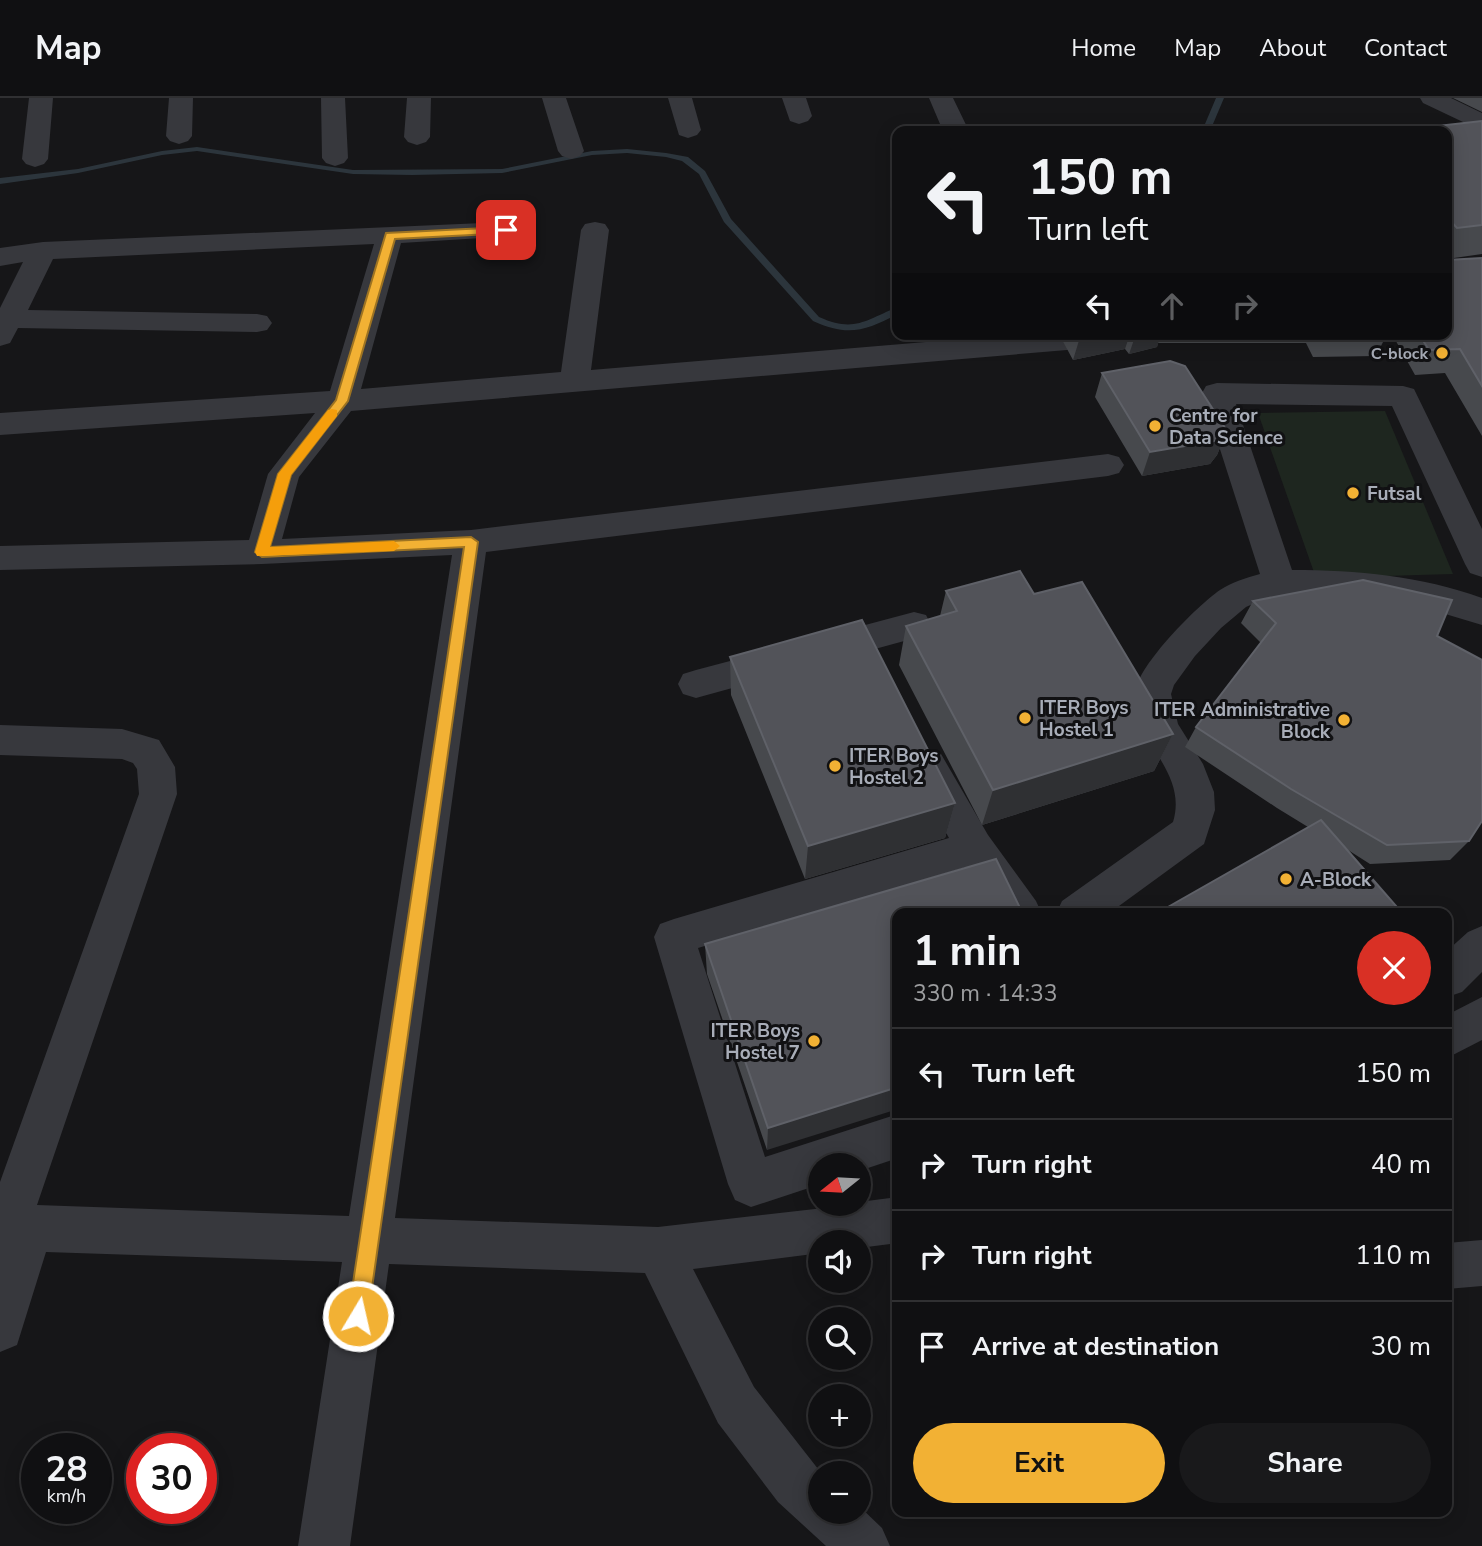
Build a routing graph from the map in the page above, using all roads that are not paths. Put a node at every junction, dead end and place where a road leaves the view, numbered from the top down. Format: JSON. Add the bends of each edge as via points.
{"nodes":[{"id":1,"x":41,"y":98,"type":"edge"},
{"id":2,"x":181,"y":98,"type":"edge"},
{"id":3,"x":333,"y":98,"type":"edge"},
{"id":4,"x":419,"y":98,"type":"edge"},
{"id":5,"x":554,"y":98,"type":"edge"},
{"id":6,"x":680,"y":98,"type":"edge"},
{"id":7,"x":941,"y":98,"type":"edge"},
{"id":8,"x":1432,"y":98,"type":"edge"},
{"id":9,"x":1482,"y":123,"type":"edge"},
{"id":10,"x":955,"y":126,"type":"edge"},
{"id":11,"x":688,"y":130,"type":"dead end"},
{"id":12,"x":179,"y":136,"type":"dead end"},
{"id":13,"x":417,"y":137,"type":"dead end"},
{"id":14,"x":571,"y":151,"type":"dead end"},
{"id":15,"x":335,"y":158,"type":"dead end"},
{"id":16,"x":35,"y":159,"type":"dead end"},
{"id":17,"x":506,"y":230,"type":"dead end"},
{"id":18,"x":595,"y":230,"type":"dead end"},
{"id":19,"x":390,"y":236,"type":"junction"},
{"id":20,"x":43,"y":251,"type":"junction"},
{"id":21,"x":0,"y":257,"type":"edge"},
{"id":22,"x":257,"y":323,"type":"dead end"},
{"id":23,"x":4,"y":327,"type":"edge"},
{"id":24,"x":1067,"y":340,"type":"dead end"},
{"id":25,"x":575,"y":382,"type":"junction"},
{"id":26,"x":342,"y":401,"type":"junction"},
{"id":27,"x":0,"y":424,"type":"edge"},
{"id":28,"x":1108,"y":465,"type":"dead end"},
{"id":29,"x":471,"y":542,"type":"junction"},
{"id":30,"x":262,"y":552,"type":"junction"},
{"id":31,"x":0,"y":558,"type":"edge"},
{"id":32,"x":1482,"y":564,"type":"edge"},
{"id":33,"x":1280,"y":584,"type":"junction"},
{"id":34,"x":1482,"y":612,"type":"edge"},
{"id":35,"x":914,"y":625,"type":"edge"},
{"id":36,"x":860,"y":639,"type":"junction"},
{"id":37,"x":878,"y":673,"type":"edge"},
{"id":38,"x":696,"y":684,"type":"dead end"},
{"id":39,"x":909,"y":730,"type":"edge"},
{"id":40,"x":0,"y":740,"type":"edge"},
{"id":41,"x":974,"y":847,"type":"junction"},
{"id":42,"x":1018,"y":908,"type":"edge"},
{"id":43,"x":1084,"y":908,"type":"edge"},
{"id":44,"x":1482,"y":944,"type":"edge"},
{"id":45,"x":1452,"y":973,"type":"edge"},
{"id":46,"x":1482,"y":1017,"type":"edge"},
{"id":47,"x":1452,"y":1035,"type":"edge"},
{"id":48,"x":892,"y":1138,"type":"edge"},
{"id":49,"x":892,"y":1221,"type":"edge"},
{"id":50,"x":13,"y":1227,"type":"edge"},
{"id":51,"x":370,"y":1239,"type":"junction"},
{"id":52,"x":658,"y":1250,"type":"junction"},
{"id":53,"x":1482,"y":1263,"type":"edge"},
{"id":54,"x":1452,"y":1266,"type":"edge"},
{"id":55,"x":0,"y":1328,"type":"edge"},
{"id":56,"x":808,"y":1495,"type":"edge"},
{"id":57,"x":840,"y":1524,"type":"edge"},
{"id":58,"x":324,"y":1546,"type":"edge"},
{"id":59,"x":864,"y":1546,"type":"edge"}],
"edges":[{"from":1,"to":16,"type":"street"},
{"from":2,"to":12,"type":"street"},
{"from":3,"to":15,"type":"street"},
{"from":4,"to":13,"type":"street"},
{"from":5,"to":14,"type":"street"},
{"from":6,"to":11,"type":"street"},
{"from":7,"to":10,"type":"street"},
{"from":8,"to":9,"type":"street"},
{"from":17,"to":19,"type":"street"},
{"from":18,"to":25,"type":"street"},
{"from":19,"to":20,"type":"street"},
{"from":19,"to":26,"type":"street"},
{"from":20,"to":21,"type":"street"},
{"from":20,"to":23,"type":"street"},
{"from":22,"to":23,"type":"street"},
{"from":24,"to":25,"type":"street"},
{"from":25,"to":26,"type":"street"},
{"from":26,"to":27,"type":"street"},
{"from":26,"to":30,"type":"street","via":[[284,474]]},
{"from":28,"to":29,"type":"street"},
{"from":29,"to":30,"type":"street"},
{"from":29,"to":51,"type":"street"},
{"from":30,"to":31,"type":"street"},
{"from":32,"to":33,"type":"street","via":[[1403,396],[1217,393]]},
{"from":33,"to":34,"type":"street","via":[[1394,587],[1450,599]]},
{"from":33,"to":43,"type":"street","via":[[1254,588],[1234,598],[1170,662],[1153,692],[1156,712],[1198,796],[1198,814],[1191,832]]},
{"from":35,"to":36,"type":"street"},
{"from":36,"to":37,"type":"street"},
{"from":36,"to":38,"type":"street"},
{"from":39,"to":41,"type":"street"},
{"from":40,"to":50,"type":"street","via":[[122,744],[146,751],[156,767],[158,794]]},
{"from":41,"to":42,"type":"street"},
{"from":41,"to":48,"type":"street","via":[[674,937],[751,1184]]},
{"from":44,"to":45,"type":"street"},
{"from":46,"to":47,"type":"street"},
{"from":49,"to":52,"type":"street"},
{"from":50,"to":51,"type":"street"},
{"from":50,"to":55,"type":"street"},
{"from":51,"to":52,"type":"street"},
{"from":51,"to":58,"type":"street"},
{"from":52,"to":56,"type":"street","via":[[736,1405]]},
{"from":53,"to":54,"type":"street"},
{"from":57,"to":59,"type":"street"}]}
